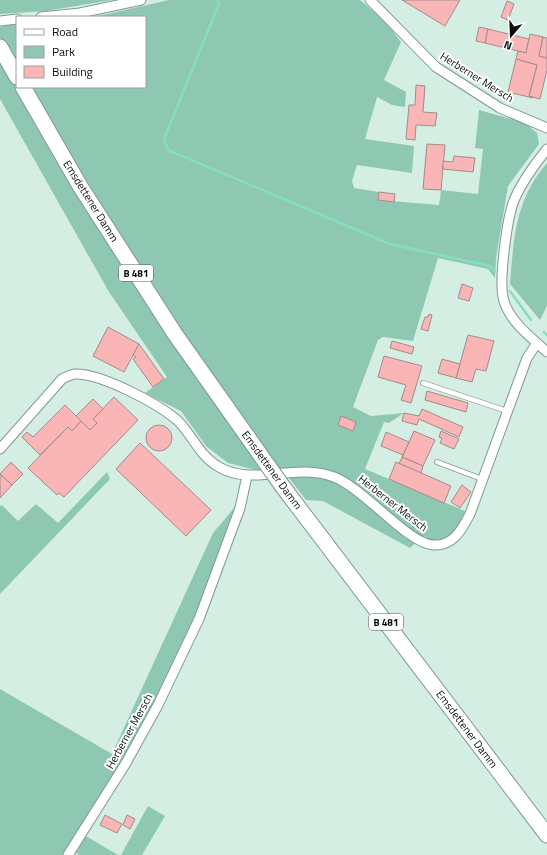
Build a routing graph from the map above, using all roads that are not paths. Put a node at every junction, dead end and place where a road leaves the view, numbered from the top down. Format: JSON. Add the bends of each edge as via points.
{"nodes":[{"id":1,"x":141,"y":0,"type":"edge"},
{"id":2,"x":370,"y":0,"type":"edge"},
{"id":3,"x":51,"y":16,"type":"edge"},
{"id":4,"x":16,"y":19,"type":"edge"},
{"id":5,"x":0,"y":20,"type":"edge"},
{"id":6,"x":0,"y":47,"type":"edge"},
{"id":7,"x":16,"y":75,"type":"edge"},
{"id":8,"x":24,"y":88,"type":"edge"},
{"id":9,"x":547,"y":128,"type":"edge"},
{"id":10,"x":547,"y":150,"type":"edge"},
{"id":11,"x":537,"y":343,"type":"junction"},
{"id":12,"x":547,"y":352,"type":"edge"},
{"id":13,"x":423,"y":383,"type":"dead end"},
{"id":14,"x":507,"y":411,"type":"junction"},
{"id":15,"x":0,"y":449,"type":"edge"},
{"id":16,"x":438,"y":462,"type":"dead end"},
{"id":17,"x":247,"y":476,"type":"junction"},
{"id":18,"x":482,"y":479,"type":"junction"},
{"id":19,"x":547,"y":835,"type":"edge"},
{"id":20,"x":68,"y":855,"type":"edge"}],
"edges":[{"from":1,"to":3,"type":"street","via":[[80,13]]},
{"from":2,"to":9,"type":"street","name":"Herberner Mersch","via":[[436,68],[500,108]]},
{"from":4,"to":5,"type":"street"},
{"from":6,"to":7,"type":"main road"},
{"from":8,"to":19,"type":"main road","name":"Emsdettener Damm","number":"B 481","bridge":true,"via":[[80,186],[175,334],[283,486]]},
{"from":10,"to":11,"type":"street","via":[[533,166],[514,199],[502,288],[510,315]]},
{"from":11,"to":12,"type":"street"},
{"from":11,"to":14,"type":"street","name":"Herberner Mersch","via":[[527,358]]},
{"from":13,"to":14,"type":"lane"},
{"from":14,"to":18,"type":"street","name":"Herberner Mersch"},
{"from":15,"to":17,"type":"street","name":"Herberner Mersch","via":[[62,379],[74,374],[97,377],[113,383],[163,410],[183,427],[206,457],[219,467]]},
{"from":16,"to":18,"type":"lane"},
{"from":17,"to":18,"type":"street","name":"Herberner Mersch","via":[[298,471],[332,476],[355,488],[399,526],[433,545],[450,541],[459,534],[470,514]]},
{"from":17,"to":20,"type":"street","name":"Herberner Mersch","via":[[240,508],[199,620],[158,705],[126,763]]}]}
